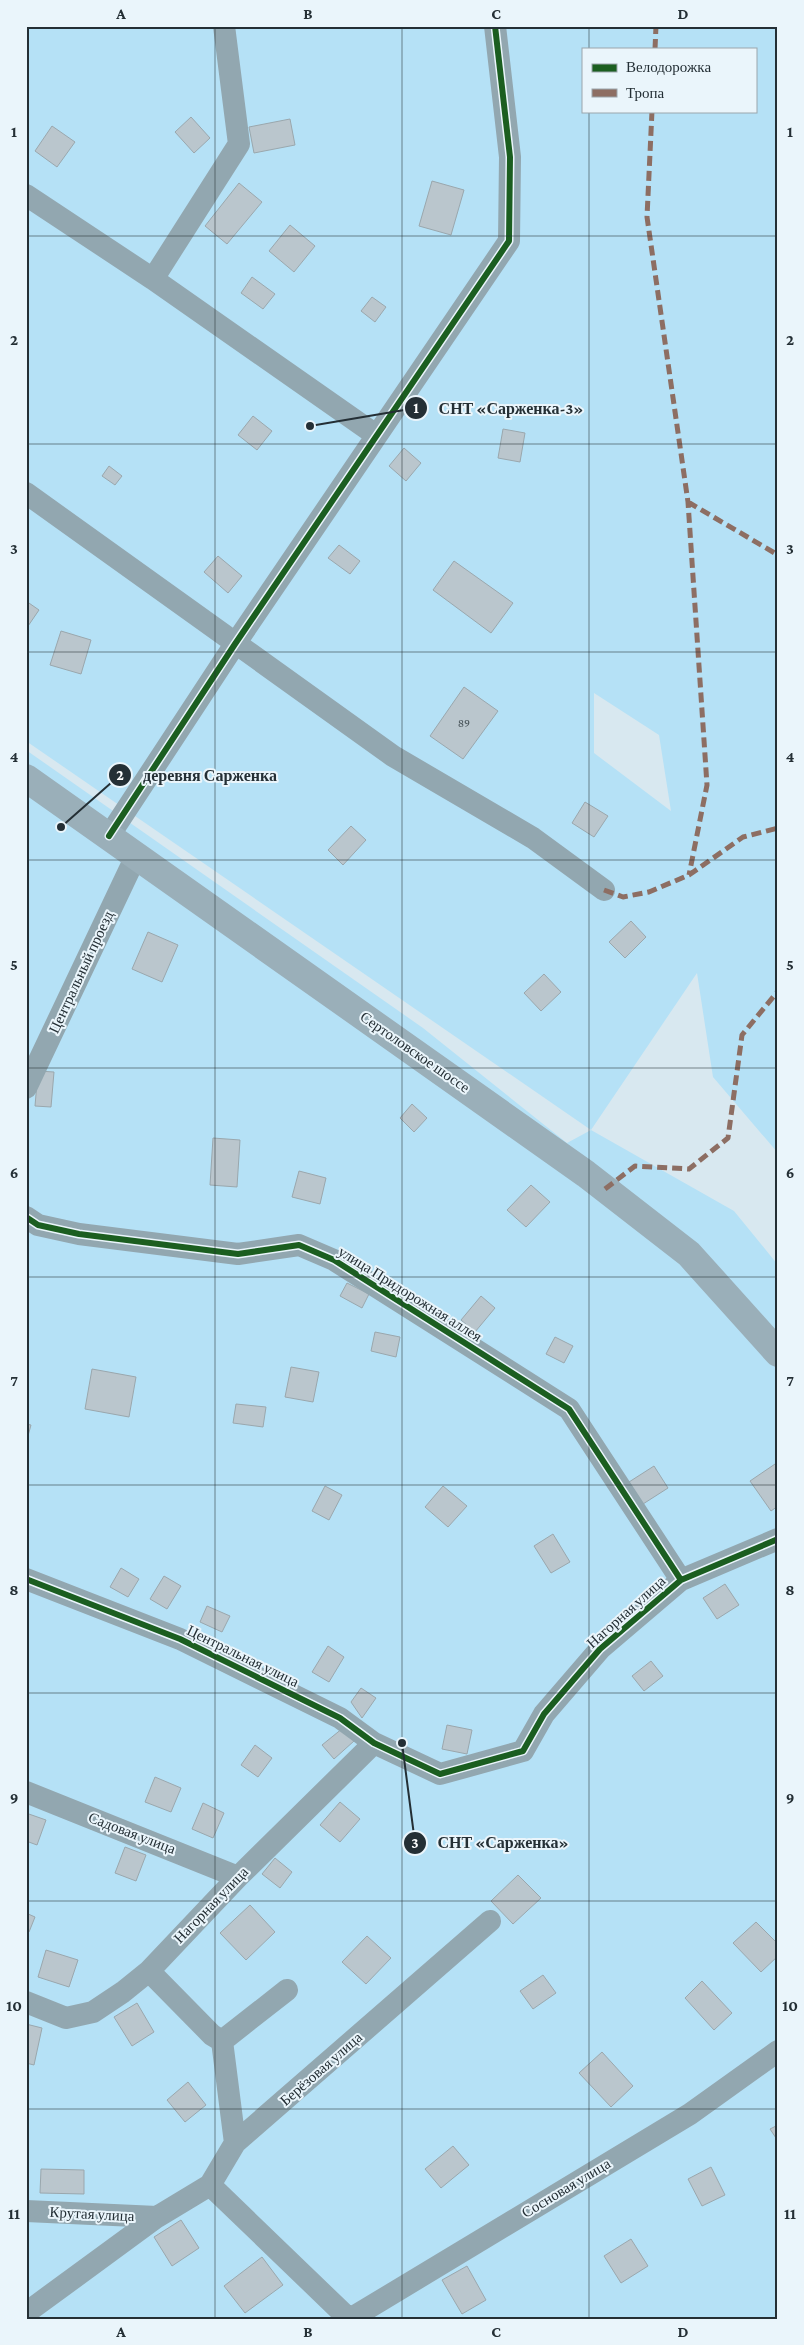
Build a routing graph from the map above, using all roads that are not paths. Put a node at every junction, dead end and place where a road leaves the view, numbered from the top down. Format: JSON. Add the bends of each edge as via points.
{"nodes":[{"id":1,"x":224,"y":26,"type":"edge"},
{"id":2,"x":495,"y":26,"type":"edge"},
{"id":3,"x":26,"y":195,"type":"edge"},
{"id":4,"x":152,"y":279,"type":"junction"},
{"id":5,"x":376,"y":435,"type":"junction"},
{"id":6,"x":26,"y":492,"type":"edge"},
{"id":7,"x":235,"y":644,"type":"junction"},
{"id":8,"x":26,"y":778,"type":"edge"},
{"id":9,"x":109,"y":836,"type":"junction"},
{"id":10,"x":136,"y":856,"type":"junction"},
{"id":11,"x":604,"y":890,"type":"dead end"},
{"id":12,"x":26,"y":1088,"type":"edge"},
{"id":13,"x":26,"y":1217,"type":"edge"},
{"id":14,"x":778,"y":1353,"type":"edge"},
{"id":15,"x":778,"y":1539,"type":"edge"},
{"id":16,"x":26,"y":1579,"type":"edge"},
{"id":17,"x":680,"y":1580,"type":"junction"},
{"id":18,"x":374,"y":1743,"type":"junction"},
{"id":19,"x":440,"y":1774,"type":"joint"},
{"id":20,"x":26,"y":1792,"type":"edge"},
{"id":21,"x":238,"y":1876,"type":"junction"},
{"id":22,"x":490,"y":1921,"type":"dead end"},
{"id":23,"x":148,"y":1971,"type":"junction"},
{"id":24,"x":287,"y":1990,"type":"dead end"},
{"id":25,"x":26,"y":2002,"type":"edge"},
{"id":26,"x":222,"y":2041,"type":"junction"},
{"id":27,"x":778,"y":2050,"type":"edge"},
{"id":28,"x":235,"y":2143,"type":"junction"},
{"id":29,"x":210,"y":2185,"type":"junction"},
{"id":30,"x":26,"y":2211,"type":"edge"},
{"id":31,"x":157,"y":2217,"type":"junction"},
{"id":32,"x":26,"y":2312,"type":"edge"},
{"id":33,"x":350,"y":2319,"type":"edge"}],
"edges":[{"from":1,"to":4,"type":"street","via":[[239,144]]},
{"from":2,"to":5,"type":"street","via":[[510,156],[509,241]]},
{"from":3,"to":4,"type":"street"},
{"from":4,"to":5,"type":"street"},
{"from":5,"to":7,"type":"street"},
{"from":6,"to":7,"type":"street"},
{"from":7,"to":9,"type":"street"},
{"from":7,"to":11,"type":"street","via":[[393,756],[534,838]]},
{"from":8,"to":9,"type":"main road","name":"Сертоловское шоссе"},
{"from":9,"to":10,"type":"main road","name":"Сертоловское шоссе"},
{"from":10,"to":12,"type":"street","name":"Центральный проезд"},
{"from":10,"to":14,"type":"main road","name":"Сертоловское шоссе","via":[[586,1174],[689,1254]]},
{"from":13,"to":17,"type":"street","name":"улица Придорожная аллея","via":[[38,1226],[79,1234],[238,1254],[298,1245],[334,1260],[569,1409]]},
{"from":15,"to":17,"type":"street","name":"Нагорная улица"},
{"from":16,"to":18,"type":"street","name":"Центральная улица","via":[[180,1639],[340,1718]]},
{"from":17,"to":19,"type":"street","name":"Нагорная улица","via":[[600,1650],[544,1714],[523,1751]]},
{"from":18,"to":19,"type":"street","name":"Центральная улица"},
{"from":18,"to":21,"type":"street","name":"Нагорная улица"},
{"from":20,"to":21,"type":"street","name":"Садовая улица"},
{"from":21,"to":23,"type":"street","name":"Нагорная улица"},
{"from":22,"to":28,"type":"street","name":"Берёзовая улица"},
{"from":23,"to":25,"type":"street","name":"Нагорная улица","via":[[93,2012],[66,2018]]},
{"from":23,"to":26,"type":"street","via":[[212,2035]]},
{"from":24,"to":26,"type":"street"},
{"from":26,"to":28,"type":"street"},
{"from":27,"to":33,"type":"street","name":"Сосновая улица","via":[[690,2114]]},
{"from":28,"to":29,"type":"street","name":"Берёзовая улица"},
{"from":29,"to":31,"type":"street","name":"Берёзовая улица"},
{"from":29,"to":33,"type":"street"},
{"from":30,"to":31,"type":"street","name":"Крутая улица"},
{"from":31,"to":32,"type":"street","name":"Берёзовая улица"}]}
